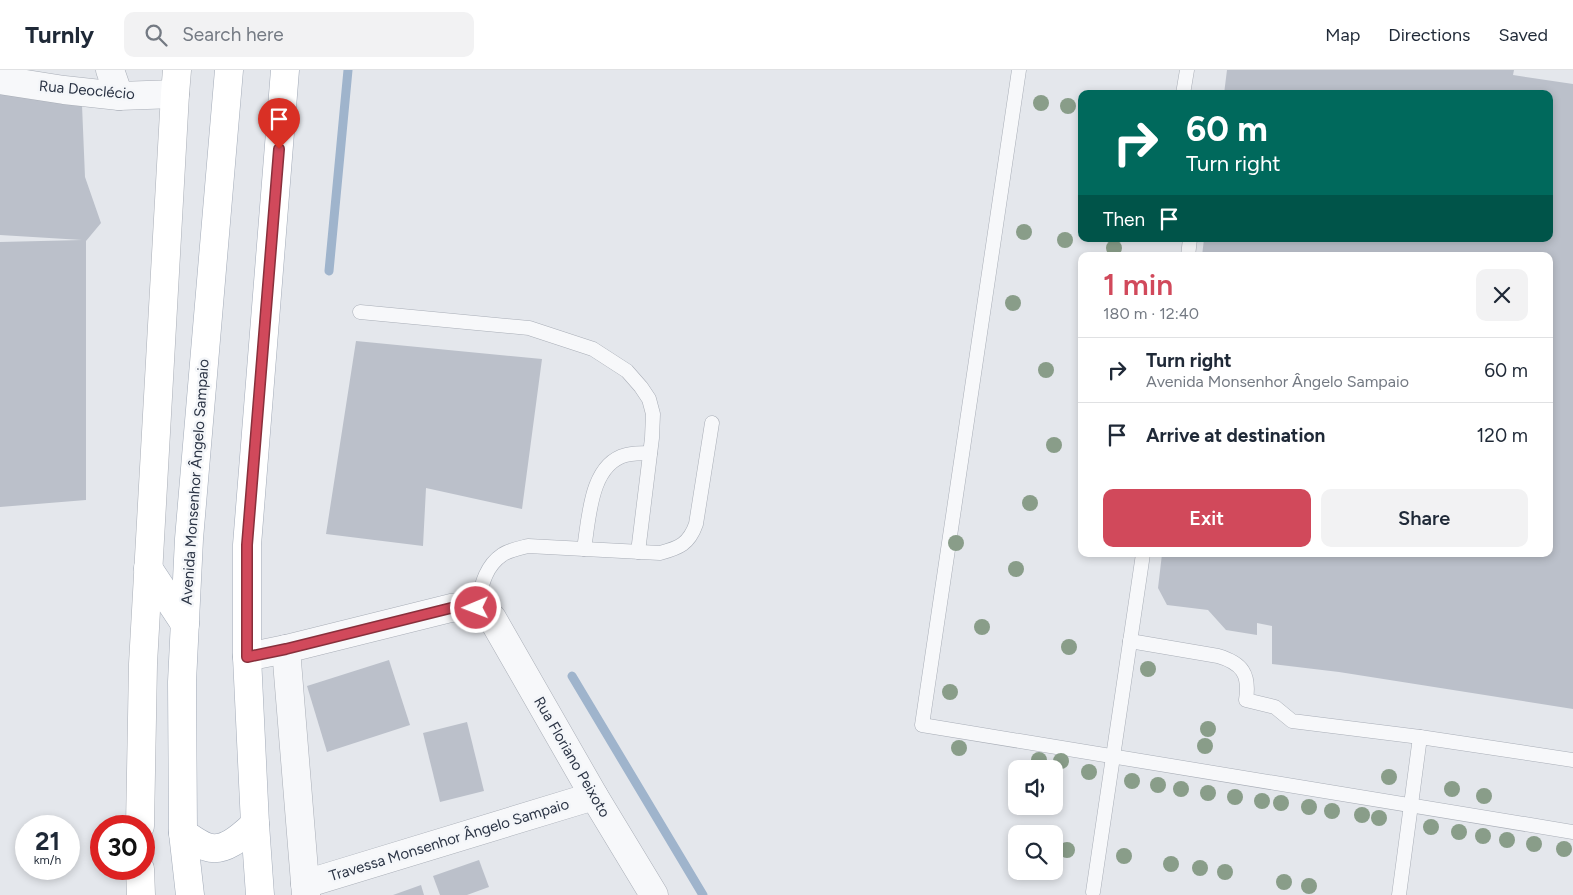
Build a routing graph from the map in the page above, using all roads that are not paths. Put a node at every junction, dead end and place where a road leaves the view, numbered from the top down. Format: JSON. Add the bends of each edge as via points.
{"nodes":[{"id":1,"x":110,"y":70,"type":"edge"},
{"id":2,"x":229,"y":70,"type":"edge"},
{"id":3,"x":285,"y":70,"type":"edge"},
{"id":4,"x":1019,"y":70,"type":"edge"},
{"id":5,"x":1187,"y":70,"type":"edge"},
{"id":6,"x":0,"y":80,"type":"edge"},
{"id":7,"x":176,"y":82,"type":"edge"},
{"id":8,"x":1184,"y":90,"type":"edge"},
{"id":9,"x":119,"y":96,"type":"junction"},
{"id":10,"x":360,"y":312,"type":"dead end"},
{"id":11,"x":712,"y":423,"type":"dead end"},
{"id":12,"x":650,"y":452,"type":"junction"},
{"id":13,"x":584,"y":549,"type":"junction"},
{"id":14,"x":638,"y":552,"type":"junction"},
{"id":15,"x":1143,"y":557,"type":"edge"},
{"id":16,"x":148,"y":568,"type":"junction"},
{"id":17,"x":484,"y":613,"type":"junction"},
{"id":18,"x":185,"y":624,"type":"junction"},
{"id":19,"x":1130,"y":641,"type":"junction"},
{"id":20,"x":286,"y":649,"type":"junction"},
{"id":21,"x":247,"y":657,"type":"junction"},
{"id":22,"x":1420,"y":737,"type":"junction"},
{"id":23,"x":1113,"y":756,"type":"junction"},
{"id":24,"x":1573,"y":760,"type":"edge"},
{"id":25,"x":594,"y":796,"type":"junction"},
{"id":26,"x":1411,"y":805,"type":"junction"},
{"id":27,"x":140,"y":815,"type":"edge"},
{"id":28,"x":255,"y":824,"type":"junction"},
{"id":29,"x":1573,"y":832,"type":"edge"},
{"id":30,"x":183,"y":833,"type":"junction"},
{"id":31,"x":140,"y":880,"type":"edge"},
{"id":32,"x":305,"y":889,"type":"edge"},
{"id":33,"x":1093,"y":892,"type":"dead end"},
{"id":34,"x":141,"y":895,"type":"edge"},
{"id":35,"x":190,"y":895,"type":"edge"},
{"id":36,"x":260,"y":895,"type":"edge"},
{"id":37,"x":654,"y":895,"type":"edge"},
{"id":38,"x":1400,"y":895,"type":"edge"}],
"edges":[{"from":1,"to":9,"type":"street"},
{"from":2,"to":18,"type":"main road","name":"Avenida Monsenhor Ângelo Sampaio","via":[[189,539]]},
{"from":3,"to":21,"type":"main road","via":[[247,545]]},
{"from":4,"to":23,"type":"lane","via":[[922,725]]},
{"from":5,"to":8,"type":"lane"},
{"from":6,"to":9,"type":"street","name":"Rua Deoclécio"},
{"from":7,"to":9,"type":"street","name":"Rua Deoclécio"},
{"from":7,"to":16,"type":"main road"},
{"from":10,"to":12,"type":"lane","via":[[529,328],[593,349],[627,371],[648,399],[653,414]]},
{"from":11,"to":14,"type":"lane","via":[[694,532],[676,550]]},
{"from":12,"to":13,"type":"lane","via":[[616,459],[601,473],[594,492]]},
{"from":12,"to":14,"type":"lane"},
{"from":13,"to":14,"type":"lane"},
{"from":13,"to":17,"type":"lane","via":[[528,546],[502,554],[486,573]]},
{"from":15,"to":19,"type":"lane"},
{"from":16,"to":18,"type":"main road"},
{"from":16,"to":27,"type":"main road"},
{"from":17,"to":20,"type":"street","via":[[466,607],[451,608]]},
{"from":17,"to":25,"type":"street","name":"Rua Floriano Peixoto"},
{"from":18,"to":30,"type":"main road","name":"Avenida Monsenhor Ângelo Sampaio"},
{"from":19,"to":22,"type":"lane","via":[[1231,660],[1244,675],[1248,687],[1246,700],[1275,707],[1292,721]]},
{"from":19,"to":23,"type":"lane"},
{"from":20,"to":21,"type":"street"},
{"from":20,"to":32,"type":"street"},
{"from":21,"to":28,"type":"main road"},
{"from":22,"to":24,"type":"lane"},
{"from":22,"to":26,"type":"lane"},
{"from":23,"to":26,"type":"lane"},
{"from":23,"to":33,"type":"lane"},
{"from":25,"to":32,"type":"street","name":"Travessa Monsenhor Ângelo Sampaio"},
{"from":25,"to":37,"type":"street","name":"Rua Floriano Peixoto"},
{"from":26,"to":29,"type":"lane"},
{"from":26,"to":38,"type":"lane"},
{"from":28,"to":30,"type":"main road","via":[[234,842],[215,848],[204,846]]},
{"from":28,"to":36,"type":"main road"},
{"from":30,"to":35,"type":"main road","name":"Avenida Monsenhor Ângelo Sampaio"},
{"from":31,"to":34,"type":"main road"}]}
